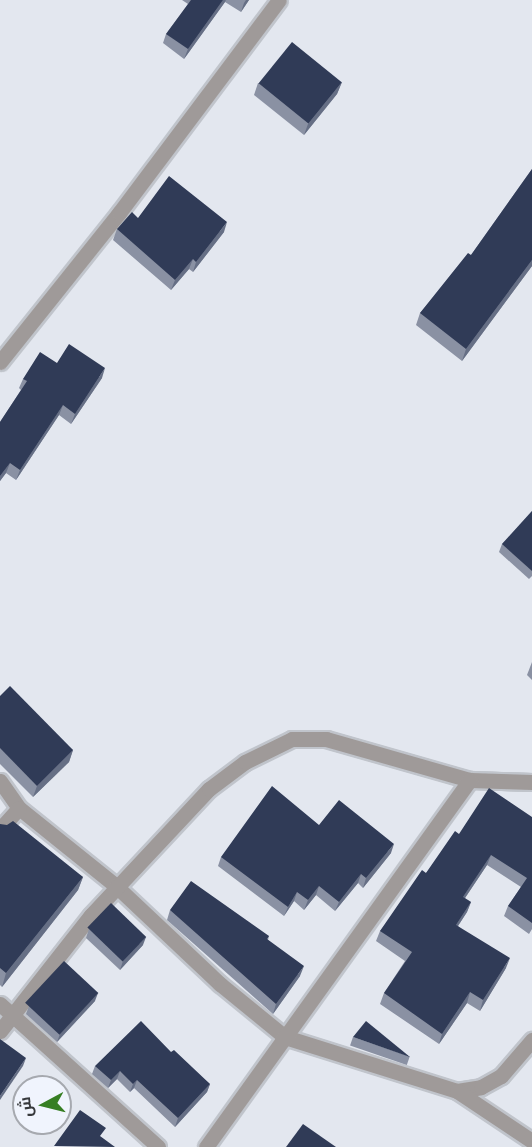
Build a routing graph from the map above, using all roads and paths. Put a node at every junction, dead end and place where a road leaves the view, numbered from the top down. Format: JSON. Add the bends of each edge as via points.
{"nodes":[{"id":1,"x":279,"y":0,"type":"edge"},
{"id":2,"x":0,"y":362,"type":"edge"},
{"id":3,"x":470,"y":780,"type":"junction"},
{"id":4,"x":0,"y":781,"type":"edge"},
{"id":5,"x":532,"y":782,"type":"edge"},
{"id":6,"x":19,"y":808,"type":"junction"},
{"id":7,"x":0,"y":829,"type":"edge"},
{"id":8,"x":116,"y":886,"type":"junction"},
{"id":9,"x":5,"y":1009,"type":"edge"},
{"id":10,"x":0,"y":1031,"type":"edge"},
{"id":11,"x":285,"y":1037,"type":"junction"},
{"id":12,"x":532,"y":1040,"type":"edge"},
{"id":13,"x":457,"y":1091,"type":"junction"},
{"id":14,"x":532,"y":1141,"type":"edge"},
{"id":15,"x":158,"y":1147,"type":"edge"},
{"id":16,"x":206,"y":1147,"type":"edge"}],
"edges":[{"from":1,"to":2,"type":"street","via":[[119,213]]},
{"from":3,"to":5,"type":"street"},
{"from":3,"to":8,"type":"street","via":[[326,739],[292,739],[244,762],[208,789]]},
{"from":3,"to":11,"type":"street"},
{"from":4,"to":6,"type":"street"},
{"from":6,"to":7,"type":"street"},
{"from":6,"to":8,"type":"street"},
{"from":8,"to":9,"type":"street"},
{"from":8,"to":11,"type":"street","via":[[220,984]]},
{"from":9,"to":10,"type":"street"},
{"from":9,"to":15,"type":"street"},
{"from":11,"to":13,"type":"street"},
{"from":11,"to":16,"type":"street"},
{"from":12,"to":13,"type":"street","via":[[501,1076],[481,1087]]},
{"from":13,"to":14,"type":"street"}]}
